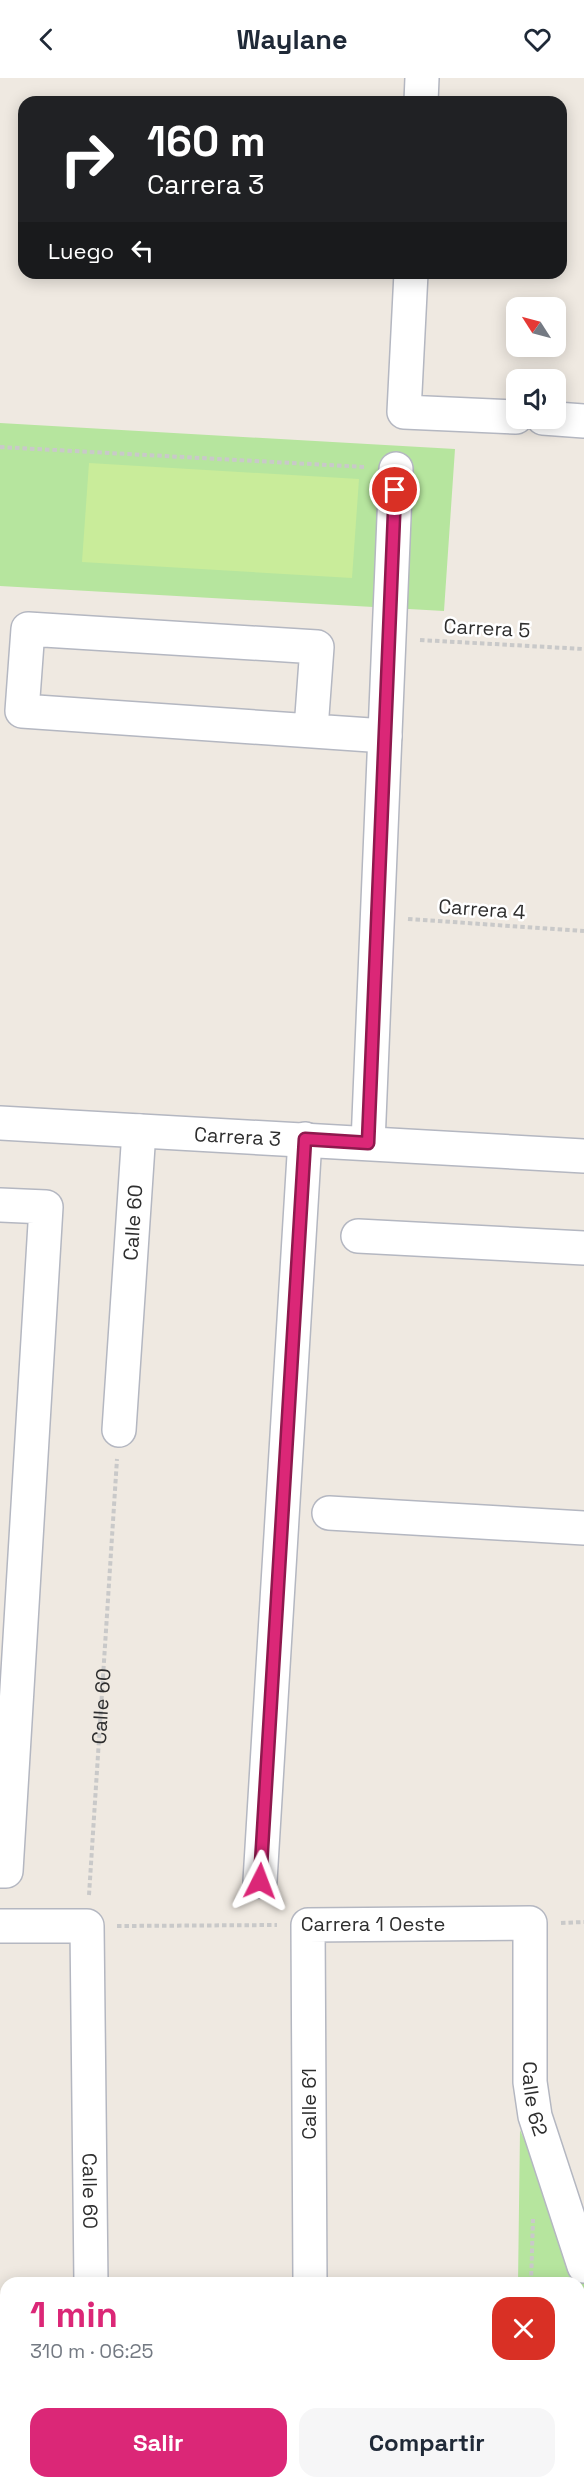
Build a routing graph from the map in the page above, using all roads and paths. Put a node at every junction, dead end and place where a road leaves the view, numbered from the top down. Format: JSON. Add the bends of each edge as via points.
{"nodes":[{"id":1,"x":422,"y":78,"type":"edge"},
{"id":2,"x":421,"y":96,"type":"edge"},
{"id":3,"x":411,"y":279,"type":"edge"},
{"id":4,"x":506,"y":417,"type":"edge"},
{"id":5,"x":566,"y":419,"type":"edge"},
{"id":6,"x":584,"y":420,"type":"edge"},
{"id":7,"x":0,"y":447,"type":"edge"},
{"id":8,"x":396,"y":469,"type":"joint"},
{"id":9,"x":388,"y":638,"type":"junction"},
{"id":10,"x":584,"y":649,"type":"edge"},
{"id":11,"x":311,"y":729,"type":"junction"},
{"id":12,"x":385,"y":736,"type":"junction"},
{"id":13,"x":377,"y":917,"type":"junction"},
{"id":14,"x":584,"y":931,"type":"edge"},
{"id":15,"x":0,"y":1123,"type":"edge"},
{"id":16,"x":139,"y":1131,"type":"junction"},
{"id":17,"x":305,"y":1139,"type":"junction"},
{"id":18,"x":368,"y":1143,"type":"junction"},
{"id":19,"x":584,"y":1156,"type":"edge"},
{"id":20,"x":0,"y":1205,"type":"edge"},
{"id":21,"x":358,"y":1236,"type":"dead end"},
{"id":22,"x":584,"y":1248,"type":"edge"},
{"id":23,"x":119,"y":1430,"type":"joint"},
{"id":24,"x":14,"y":1510,"type":"edge"},
{"id":25,"x":329,"y":1513,"type":"dead end"},
{"id":26,"x":584,"y":1528,"type":"edge"},
{"id":27,"x":0,"y":1871,"type":"edge"},
{"id":28,"x":260,"y":1881,"type":"dead end"},
{"id":29,"x":530,"y":1923,"type":"joint"},
{"id":30,"x":308,"y":1925,"type":"junction"},
{"id":31,"x":0,"y":1926,"type":"edge"},
{"id":32,"x":87,"y":1926,"type":"junction"},
{"id":33,"x":584,"y":2266,"type":"edge"},
{"id":34,"x":91,"y":2277,"type":"edge"},
{"id":35,"x":310,"y":2277,"type":"edge"}],
"edges":[{"from":1,"to":2,"type":"street"},
{"from":3,"to":4,"type":"street","via":[[404,412]]},
{"from":5,"to":6,"type":"street"},
{"from":7,"to":8,"type":"path"},
{"from":8,"to":9,"type":"street"},
{"from":9,"to":10,"type":"path","name":"Carrera 5"},
{"from":9,"to":12,"type":"street"},
{"from":11,"to":11,"type":"street","via":[[22,711],[28,629],[317,647]]},
{"from":11,"to":12,"type":"street"},
{"from":12,"to":13,"type":"street"},
{"from":13,"to":14,"type":"path","name":"Carrera 4"},
{"from":13,"to":18,"type":"street"},
{"from":15,"to":16,"type":"street","name":"Carrera 3"},
{"from":16,"to":17,"type":"street","name":"Carrera 3"},
{"from":16,"to":23,"type":"street","name":"Calle 60"},
{"from":17,"to":18,"type":"street","name":"Carrera 3"},
{"from":17,"to":28,"type":"street"},
{"from":18,"to":19,"type":"street","name":"Carrera 3"},
{"from":20,"to":24,"type":"street","via":[[46,1207]]},
{"from":21,"to":22,"type":"street"},
{"from":23,"to":32,"type":"path","name":"Calle 60"},
{"from":24,"to":27,"type":"street","via":[[6,1871]]},
{"from":25,"to":26,"type":"street"},
{"from":29,"to":30,"type":"street","name":"Carrera 1 Oeste"},
{"from":29,"to":33,"type":"street","name":"Calle 62","via":[[530,2082],[535,2116]]},
{"from":30,"to":32,"type":"path","name":"Carrera 1 Oeste"},
{"from":30,"to":35,"type":"street","name":"Calle 61"},
{"from":31,"to":32,"type":"street"},
{"from":32,"to":34,"type":"street","name":"Calle 60"}]}
